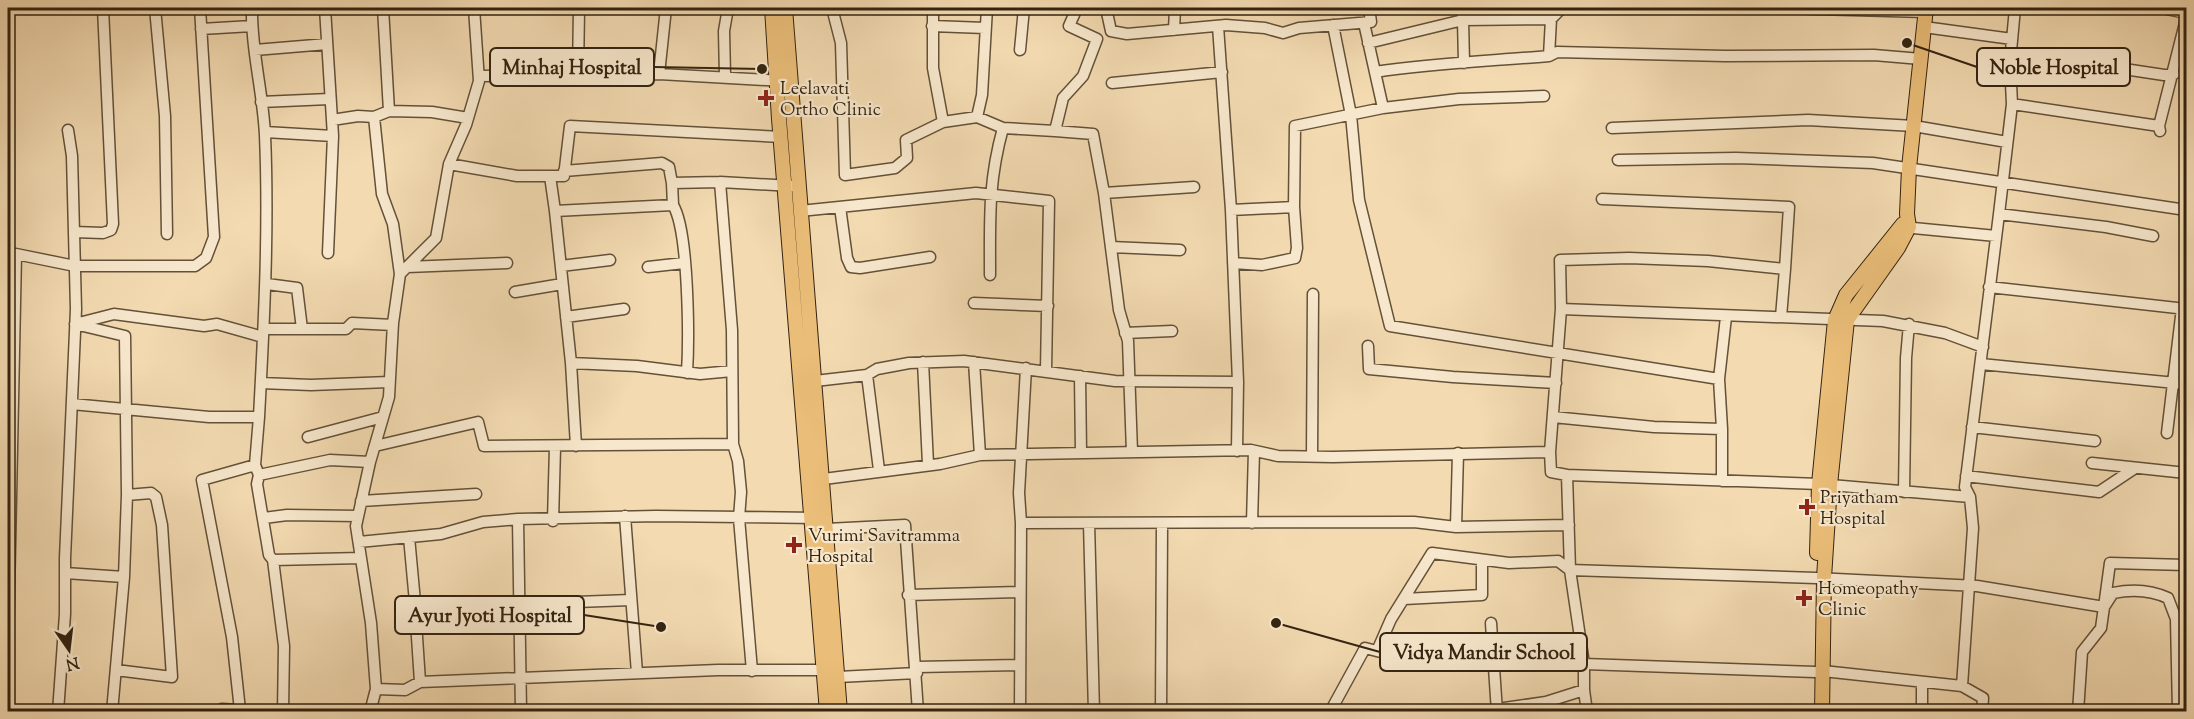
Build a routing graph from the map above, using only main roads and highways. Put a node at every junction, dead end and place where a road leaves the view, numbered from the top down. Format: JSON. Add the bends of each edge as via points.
{"nodes":[{"id":1,"x":772,"y":8,"type":"edge"},
{"id":2,"x":785,"y":8,"type":"edge"},
{"id":3,"x":1926,"y":10,"type":"edge"},
{"id":4,"x":792,"y":186,"type":"junction"},
{"id":5,"x":1819,"y":672,"type":"junction"},
{"id":6,"x":827,"y":711,"type":"edge"},
{"id":7,"x":840,"y":711,"type":"edge"},
{"id":8,"x":1814,"y":711,"type":"edge"},
{"id":9,"x":1822,"y":711,"type":"edge"}],
"edges":[{"from":1,"to":4,"type":"main road","via":[[782,137]]},
{"from":2,"to":4,"type":"main road"},
{"from":3,"to":5,"type":"main road","via":[[1906,223],[1846,295],[1841,320],[1824,485]]},
{"from":4,"to":6,"type":"main road","via":[[810,518]]},
{"from":4,"to":7,"type":"main road","via":[[800,212]]},
{"from":5,"to":8,"type":"main road"},
{"from":5,"to":9,"type":"main road"}]}
